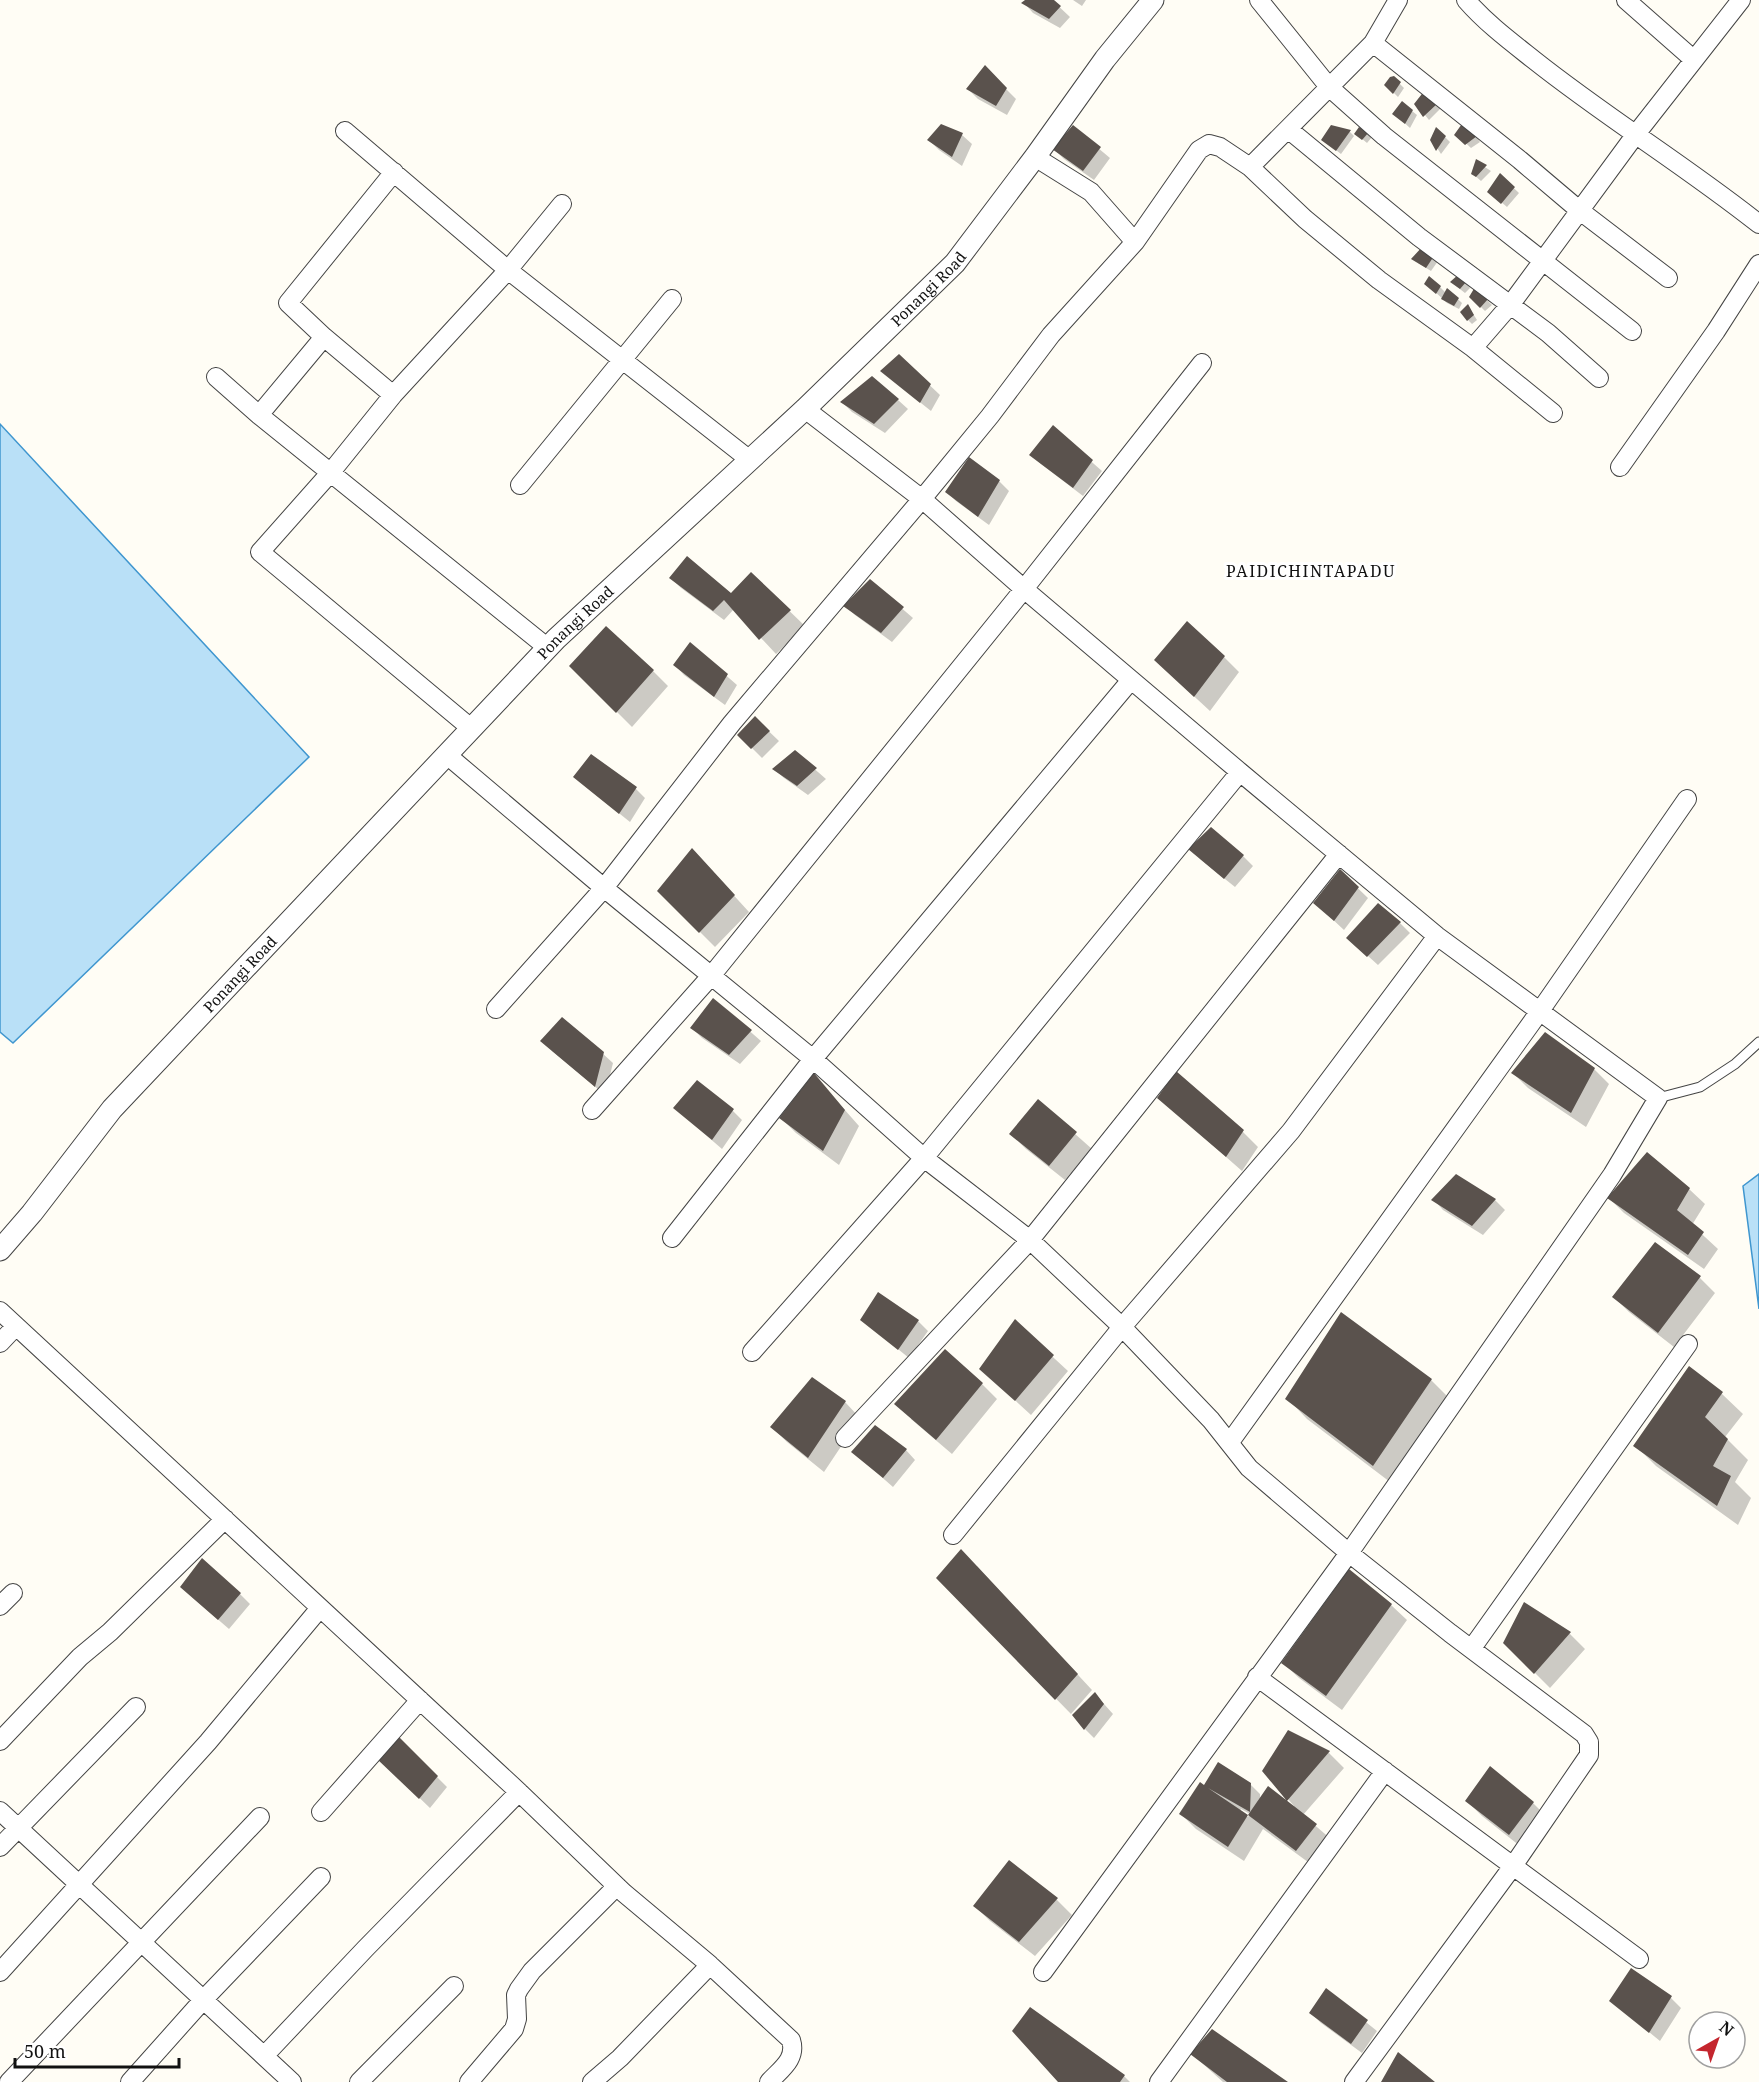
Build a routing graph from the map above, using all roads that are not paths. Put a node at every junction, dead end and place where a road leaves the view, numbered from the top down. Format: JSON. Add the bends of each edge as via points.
{"nodes":[{"id":1,"x":1153,"y":0,"type":"edge"},
{"id":2,"x":1259,"y":0,"type":"edge"},
{"id":3,"x":1398,"y":0,"type":"edge"},
{"id":4,"x":1466,"y":0,"type":"edge"},
{"id":5,"x":1626,"y":0,"type":"edge"},
{"id":6,"x":1741,"y":0,"type":"edge"},
{"id":7,"x":1373,"y":43,"type":"junction"},
{"id":8,"x":1693,"y":59,"type":"junction"},
{"id":9,"x":1329,"y":87,"type":"junction"},
{"id":10,"x":1288,"y":129,"type":"junction"},
{"id":11,"x":345,"y":131,"type":"dead end"},
{"id":12,"x":1636,"y":134,"type":"junction"},
{"id":13,"x":1035,"y":157,"type":"junction"},
{"id":14,"x":1250,"y":167,"type":"junction"},
{"id":15,"x":394,"y":172,"type":"junction"},
{"id":16,"x":562,"y":204,"type":"dead end"},
{"id":17,"x":1579,"y":210,"type":"junction"},
{"id":18,"x":1759,"y":224,"type":"edge"},
{"id":19,"x":1135,"y":242,"type":"junction"},
{"id":20,"x":1542,"y":261,"type":"junction"},
{"id":21,"x":1759,"y":264,"type":"edge"},
{"id":22,"x":508,"y":270,"type":"junction"},
{"id":23,"x":1668,"y":278,"type":"dead end"},
{"id":24,"x":672,"y":299,"type":"dead end"},
{"id":25,"x":1511,"y":304,"type":"junction"},
{"id":26,"x":1632,"y":331,"type":"dead end"},
{"id":27,"x":324,"y":337,"type":"junction"},
{"id":28,"x":1473,"y":348,"type":"junction"},
{"id":29,"x":623,"y":360,"type":"junction"},
{"id":30,"x":1202,"y":363,"type":"dead end"},
{"id":31,"x":216,"y":377,"type":"dead end"},
{"id":32,"x":1599,"y":378,"type":"dead end"},
{"id":33,"x":393,"y":394,"type":"junction"},
{"id":34,"x":805,"y":408,"type":"junction"},
{"id":35,"x":1553,"y":413,"type":"dead end"},
{"id":36,"x":259,"y":415,"type":"junction"},
{"id":37,"x":750,"y":460,"type":"junction"},
{"id":38,"x":1620,"y":467,"type":"dead end"},
{"id":39,"x":330,"y":472,"type":"junction"},
{"id":40,"x":520,"y":485,"type":"dead end"},
{"id":41,"x":922,"y":499,"type":"junction"},
{"id":42,"x":1024,"y":589,"type":"junction"},
{"id":43,"x":548,"y":648,"type":"junction"},
{"id":44,"x":1131,"y":680,"type":"junction"},
{"id":45,"x":472,"y":729,"type":"junction"},
{"id":46,"x":447,"y":755,"type":"junction"},
{"id":47,"x":1240,"y":772,"type":"junction"},
{"id":48,"x":1687,"y":799,"type":"dead end"},
{"id":49,"x":1339,"y":854,"type":"junction"},
{"id":50,"x":603,"y":888,"type":"junction"},
{"id":51,"x":1437,"y":936,"type":"junction"},
{"id":52,"x":711,"y":976,"type":"junction"},
{"id":53,"x":496,"y":1009,"type":"dead end"},
{"id":54,"x":1540,"y":1011,"type":"junction"},
{"id":55,"x":1759,"y":1042,"type":"edge"},
{"id":56,"x":813,"y":1059,"type":"junction"},
{"id":57,"x":1658,"y":1098,"type":"junction"},
{"id":58,"x":592,"y":1110,"type":"dead end"},
{"id":59,"x":924,"y":1158,"type":"junction"},
{"id":60,"x":672,"y":1238,"type":"dead end"},
{"id":61,"x":1030,"y":1240,"type":"junction"},
{"id":62,"x":0,"y":1250,"type":"edge"},
{"id":63,"x":0,"y":1311,"type":"edge"},
{"id":64,"x":16,"y":1326,"type":"junction"},
{"id":65,"x":1122,"y":1327,"type":"junction"},
{"id":66,"x":0,"y":1343,"type":"edge"},
{"id":67,"x":1688,"y":1344,"type":"dead end"},
{"id":68,"x":752,"y":1352,"type":"dead end"},
{"id":69,"x":845,"y":1438,"type":"dead end"},
{"id":70,"x":1230,"y":1442,"type":"junction"},
{"id":71,"x":225,"y":1519,"type":"junction"},
{"id":72,"x":953,"y":1535,"type":"dead end"},
{"id":73,"x":1348,"y":1553,"type":"junction"},
{"id":74,"x":13,"y":1593,"type":"dead end"},
{"id":75,"x":0,"y":1606,"type":"edge"},
{"id":76,"x":320,"y":1608,"type":"junction"},
{"id":77,"x":1472,"y":1648,"type":"junction"},
{"id":78,"x":1257,"y":1677,"type":"junction"},
{"id":79,"x":420,"y":1700,"type":"junction"},
{"id":80,"x":136,"y":1707,"type":"dead end"},
{"id":81,"x":0,"y":1741,"type":"edge"},
{"id":82,"x":1385,"y":1771,"type":"junction"},
{"id":83,"x":519,"y":1792,"type":"junction"},
{"id":84,"x":0,"y":1811,"type":"edge"},
{"id":85,"x":321,"y":1812,"type":"dead end"},
{"id":86,"x":260,"y":1817,"type":"dead end"},
{"id":87,"x":18,"y":1827,"type":"junction"},
{"id":88,"x":0,"y":1847,"type":"edge"},
{"id":89,"x":1513,"y":1866,"type":"junction"},
{"id":90,"x":321,"y":1877,"type":"dead end"},
{"id":91,"x":79,"y":1884,"type":"junction"},
{"id":92,"x":617,"y":1886,"type":"junction"},
{"id":93,"x":141,"y":1942,"type":"junction"},
{"id":94,"x":1639,"y":1959,"type":"dead end"},
{"id":95,"x":710,"y":1965,"type":"junction"},
{"id":96,"x":0,"y":1972,"type":"edge"},
{"id":97,"x":1043,"y":1972,"type":"dead end"},
{"id":98,"x":454,"y":1986,"type":"dead end"},
{"id":99,"x":204,"y":1999,"type":"junction"},
{"id":100,"x":264,"y":2056,"type":"junction"},
{"id":101,"x":0,"y":2074,"type":"edge"},
{"id":102,"x":9,"y":2082,"type":"edge"},
{"id":103,"x":130,"y":2082,"type":"edge"},
{"id":104,"x":292,"y":2082,"type":"edge"},
{"id":105,"x":359,"y":2082,"type":"edge"},
{"id":106,"x":469,"y":2082,"type":"edge"},
{"id":107,"x":592,"y":2082,"type":"edge"},
{"id":108,"x":769,"y":2082,"type":"edge"},
{"id":109,"x":1159,"y":2082,"type":"edge"},
{"id":110,"x":1354,"y":2082,"type":"edge"}],
"edges":[{"from":1,"to":13,"type":"street","name":"Ponangi Road"},
{"from":2,"to":9,"type":"street"},
{"from":3,"to":7,"type":"street"},
{"from":4,"to":12,"type":"street","via":[[1480,17],[1562,82]]},
{"from":5,"to":8,"type":"street"},
{"from":6,"to":8,"type":"street"},
{"from":7,"to":9,"type":"street"},
{"from":7,"to":17,"type":"street"},
{"from":8,"to":12,"type":"street"},
{"from":9,"to":10,"type":"street"},
{"from":9,"to":20,"type":"street","via":[[1384,136]]},
{"from":10,"to":14,"type":"street"},
{"from":10,"to":25,"type":"street","via":[[1419,237]]},
{"from":11,"to":15,"type":"street"},
{"from":12,"to":17,"type":"street"},
{"from":12,"to":18,"type":"street"},
{"from":13,"to":19,"type":"street","via":[[1091,192]]},
{"from":13,"to":34,"type":"street","name":"Ponangi Road","via":[[955,263]]},
{"from":14,"to":19,"type":"street","via":[[1220,147],[1209,144],[1198,150]]},
{"from":14,"to":28,"type":"street","via":[[1379,280]]},
{"from":15,"to":22,"type":"street"},
{"from":15,"to":27,"type":"street","via":[[288,303]]},
{"from":16,"to":22,"type":"street"},
{"from":17,"to":20,"type":"street"},
{"from":17,"to":23,"type":"street"},
{"from":19,"to":41,"type":"street","via":[[1051,335]]},
{"from":20,"to":25,"type":"street"},
{"from":20,"to":26,"type":"street"},
{"from":21,"to":38,"type":"street"},
{"from":22,"to":29,"type":"street"},
{"from":22,"to":33,"type":"street"},
{"from":24,"to":29,"type":"street"},
{"from":25,"to":28,"type":"street"},
{"from":25,"to":32,"type":"street"},
{"from":27,"to":33,"type":"street"},
{"from":27,"to":36,"type":"street"},
{"from":28,"to":35,"type":"street"},
{"from":29,"to":37,"type":"street"},
{"from":29,"to":40,"type":"street"},
{"from":30,"to":42,"type":"street"},
{"from":31,"to":36,"type":"street"},
{"from":33,"to":39,"type":"street"},
{"from":34,"to":37,"type":"street","name":"Ponangi Road"},
{"from":34,"to":41,"type":"street"},
{"from":36,"to":39,"type":"street"},
{"from":37,"to":43,"type":"street","name":"Ponangi Road"},
{"from":39,"to":43,"type":"street"},
{"from":39,"to":45,"type":"street","via":[[260,552]]},
{"from":41,"to":42,"type":"street"},
{"from":41,"to":50,"type":"street","via":[[732,723]]},
{"from":42,"to":44,"type":"street"},
{"from":42,"to":52,"type":"street"},
{"from":43,"to":45,"type":"street","name":"Ponangi Road"},
{"from":44,"to":47,"type":"street"},
{"from":44,"to":56,"type":"street"},
{"from":45,"to":46,"type":"street","name":"Ponangi Road"},
{"from":46,"to":50,"type":"street"},
{"from":46,"to":62,"type":"street","name":"Ponangi Road","via":[[112,1109]]},
{"from":47,"to":49,"type":"street"},
{"from":47,"to":59,"type":"street"},
{"from":48,"to":54,"type":"street"},
{"from":49,"to":51,"type":"street"},
{"from":49,"to":61,"type":"street"},
{"from":50,"to":52,"type":"street"},
{"from":50,"to":53,"type":"street"},
{"from":51,"to":54,"type":"street"},
{"from":51,"to":65,"type":"street","via":[[1291,1131]]},
{"from":52,"to":56,"type":"street"},
{"from":52,"to":58,"type":"street"},
{"from":54,"to":57,"type":"street"},
{"from":54,"to":70,"type":"street"},
{"from":55,"to":57,"type":"lane","via":[[1700,1087]]},
{"from":56,"to":59,"type":"street"},
{"from":56,"to":60,"type":"street"},
{"from":57,"to":73,"type":"street","via":[[1612,1176]]},
{"from":59,"to":61,"type":"street"},
{"from":59,"to":68,"type":"street"},
{"from":61,"to":65,"type":"street"},
{"from":61,"to":69,"type":"street"},
{"from":63,"to":64,"type":"street"},
{"from":64,"to":66,"type":"street"},
{"from":64,"to":71,"type":"street"},
{"from":65,"to":70,"type":"street"},
{"from":65,"to":72,"type":"street"},
{"from":67,"to":77,"type":"street"},
{"from":70,"to":73,"type":"street","via":[[1249,1468]]},
{"from":71,"to":76,"type":"street"},
{"from":71,"to":81,"type":"street","via":[[80,1657]]},
{"from":73,"to":77,"type":"street"},
{"from":73,"to":78,"type":"street"},
{"from":74,"to":75,"type":"street"},
{"from":76,"to":79,"type":"street"},
{"from":76,"to":91,"type":"street","via":[[208,1742]]},
{"from":77,"to":89,"type":"street","via":[[1584,1734],[1589,1742],[1589,1755]]},
{"from":78,"to":82,"type":"street"},
{"from":78,"to":97,"type":"street"},
{"from":79,"to":83,"type":"street"},
{"from":79,"to":85,"type":"street"},
{"from":80,"to":87,"type":"street"},
{"from":82,"to":89,"type":"street"},
{"from":82,"to":109,"type":"street"},
{"from":83,"to":92,"type":"street"},
{"from":83,"to":100,"type":"street"},
{"from":84,"to":87,"type":"street"},
{"from":86,"to":93,"type":"street"},
{"from":87,"to":88,"type":"street"},
{"from":87,"to":91,"type":"street"},
{"from":89,"to":94,"type":"street"},
{"from":89,"to":110,"type":"street"},
{"from":90,"to":99,"type":"street"},
{"from":91,"to":93,"type":"street"},
{"from":91,"to":96,"type":"street"},
{"from":92,"to":95,"type":"street"},
{"from":92,"to":106,"type":"street","via":[[532,1971],[516,1995],[514,2029]]},
{"from":93,"to":99,"type":"street"},
{"from":93,"to":102,"type":"street"},
{"from":95,"to":107,"type":"street"},
{"from":95,"to":108,"type":"street","via":[[791,2040],[794,2049],[790,2059]]},
{"from":98,"to":105,"type":"street"},
{"from":99,"to":100,"type":"street"},
{"from":99,"to":103,"type":"street"},
{"from":100,"to":104,"type":"street"},
{"from":101,"to":102,"type":"street"}]}
